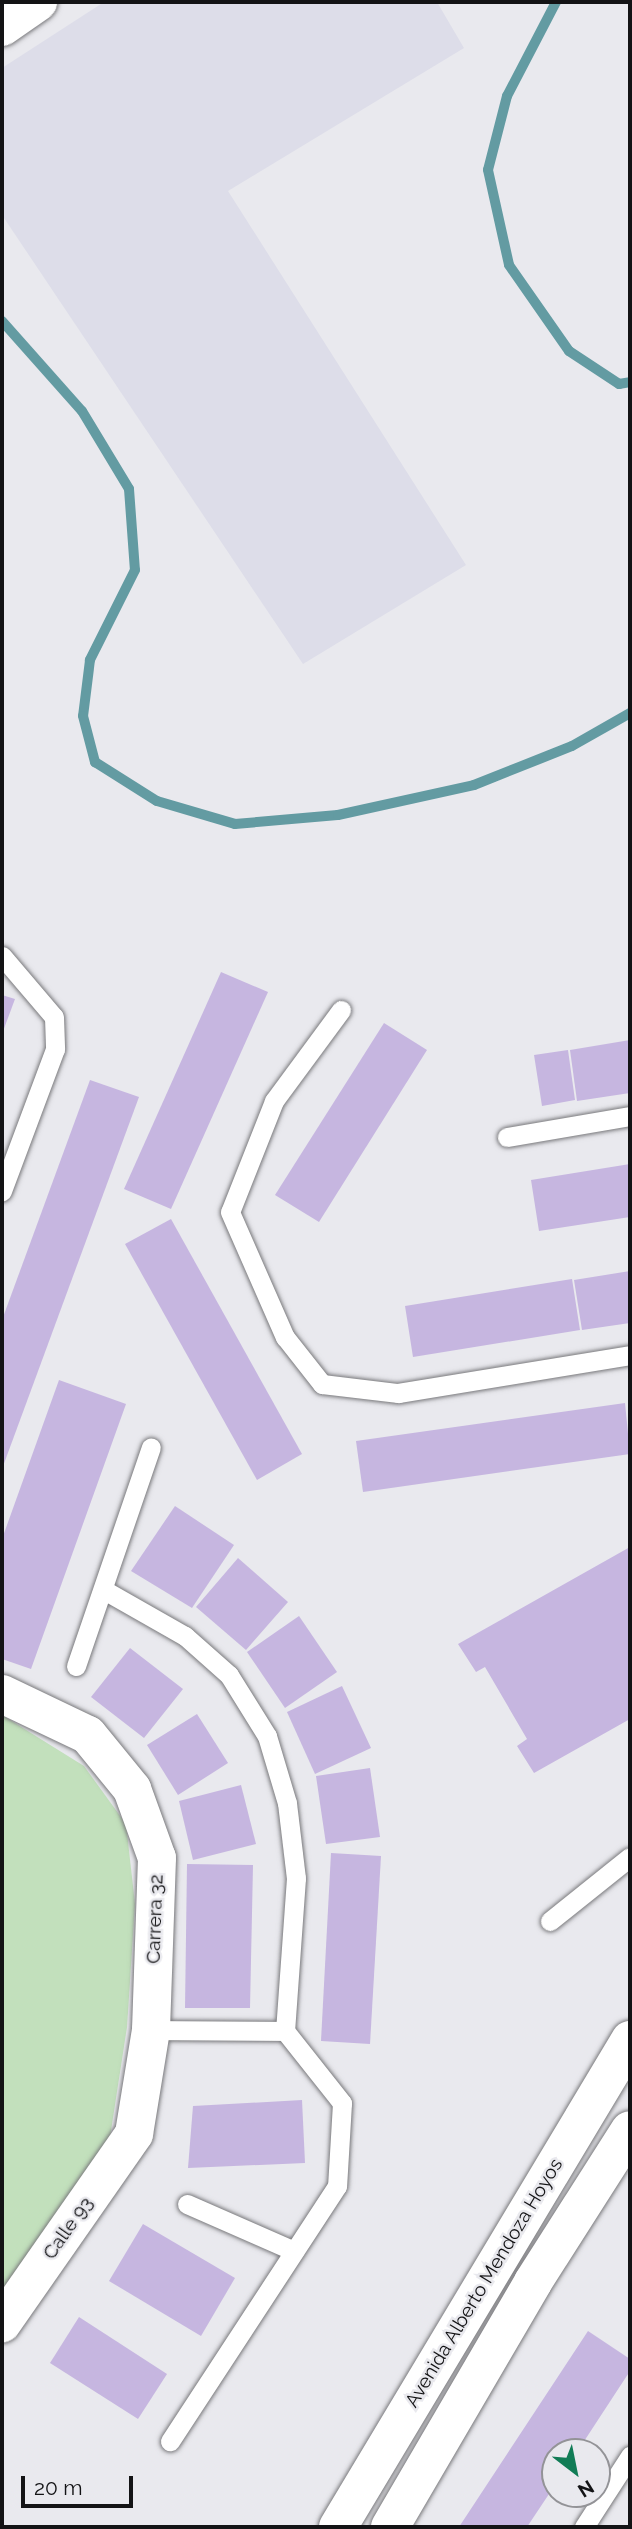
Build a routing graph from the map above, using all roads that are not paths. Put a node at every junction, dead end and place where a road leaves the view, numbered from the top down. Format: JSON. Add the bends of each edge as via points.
{"nodes":[{"id":1,"x":38,"y":2,"type":"edge"},
{"id":2,"x":2,"y":27,"type":"edge"},
{"id":3,"x":2,"y":956,"type":"edge"},
{"id":4,"x":341,"y":1010,"type":"dead end"},
{"id":5,"x":630,"y":1116,"type":"edge"},
{"id":6,"x":507,"y":1137,"type":"dead end"},
{"id":7,"x":2,"y":1191,"type":"edge"},
{"id":8,"x":630,"y":1355,"type":"edge"},
{"id":9,"x":151,"y":1447,"type":"dead end"},
{"id":10,"x":104,"y":1590,"type":"junction"},
{"id":11,"x":76,"y":1666,"type":"dead end"},
{"id":12,"x":2,"y":1694,"type":"edge"},
{"id":13,"x":630,"y":1857,"type":"edge"},
{"id":14,"x":550,"y":1921,"type":"dead end"},
{"id":15,"x":151,"y":2030,"type":"junction"},
{"id":16,"x":285,"y":2031,"type":"junction"},
{"id":17,"x":630,"y":2040,"type":"edge"},
{"id":18,"x":630,"y":2130,"type":"edge"},
{"id":19,"x":134,"y":2134,"type":"joint"},
{"id":20,"x":187,"y":2204,"type":"dead end"},
{"id":21,"x":294,"y":2251,"type":"junction"},
{"id":22,"x":2,"y":2323,"type":"edge"},
{"id":23,"x":170,"y":2441,"type":"dead end"},
{"id":24,"x":630,"y":2456,"type":"edge"},
{"id":25,"x":338,"y":2527,"type":"edge"},
{"id":26,"x":390,"y":2527,"type":"edge"},
{"id":27,"x":584,"y":2527,"type":"edge"}],
"edges":[{"from":1,"to":2,"type":"main road"},
{"from":3,"to":7,"type":"lane","via":[[54,1017],[55,1049]]},
{"from":4,"to":8,"type":"lane","via":[[274,1101],[230,1212],[285,1337],[322,1384],[398,1393]]},
{"from":5,"to":6,"type":"lane"},
{"from":9,"to":10,"type":"lane"},
{"from":10,"to":11,"type":"lane"},
{"from":10,"to":16,"type":"lane","via":[[186,1636],[229,1675],[267,1735],[287,1804],[296,1878]]},
{"from":12,"to":15,"type":"main road","name":"Carrera 32","via":[[88,1735],[132,1789],[158,1858]]},
{"from":13,"to":14,"type":"lane"},
{"from":15,"to":16,"type":"lane"},
{"from":15,"to":19,"type":"main road","name":"Carrera 32"},
{"from":16,"to":21,"type":"lane","via":[[342,2103],[337,2186]]},
{"from":17,"to":25,"type":"main road","name":"Avenida Alberto Mendoza Hoyos"},
{"from":18,"to":26,"type":"main road","via":[[533,2282]]},
{"from":19,"to":22,"type":"main road","name":"Calle 93"},
{"from":20,"to":21,"type":"lane"},
{"from":21,"to":23,"type":"lane"},
{"from":24,"to":27,"type":"lane"}]}
